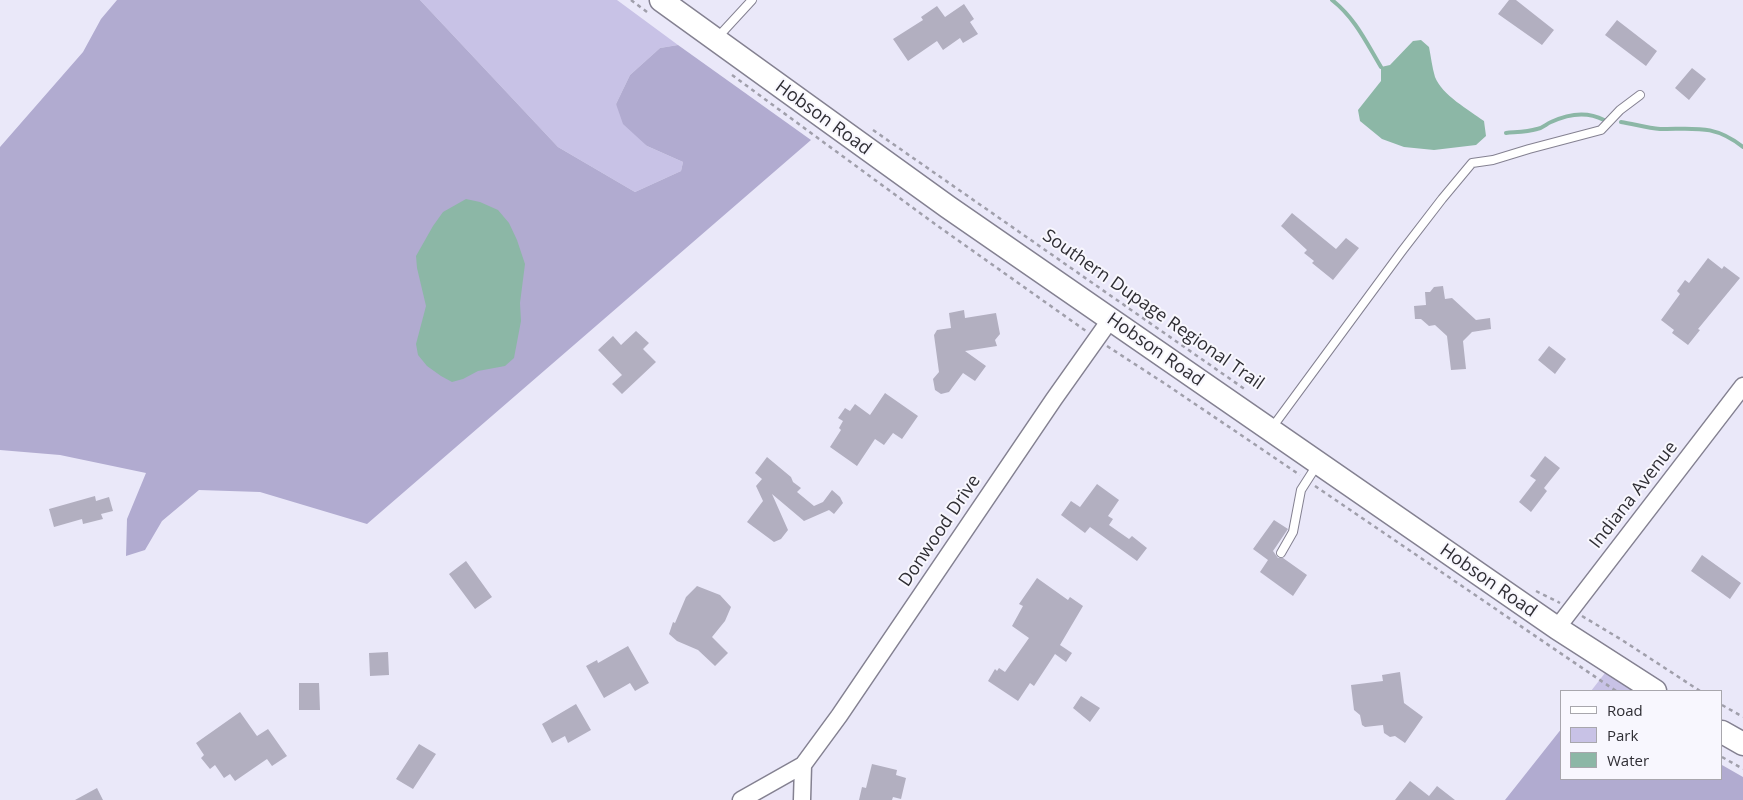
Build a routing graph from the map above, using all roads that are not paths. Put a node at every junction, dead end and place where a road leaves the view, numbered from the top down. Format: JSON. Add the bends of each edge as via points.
{"nodes":[{"id":1,"x":752,"y":0,"type":"edge"},
{"id":2,"x":657,"y":9,"type":"edge"},
{"id":3,"x":716,"y":40,"type":"junction"},
{"id":4,"x":1640,"y":95,"type":"dead end"},
{"id":5,"x":1110,"y":320,"type":"junction"},
{"id":6,"x":1743,"y":386,"type":"edge"},
{"id":7,"x":1270,"y":430,"type":"junction"},
{"id":8,"x":1312,"y":472,"type":"junction"},
{"id":9,"x":1281,"y":553,"type":"dead end"},
{"id":10,"x":1557,"y":628,"type":"junction"},
{"id":11,"x":1653,"y":690,"type":"edge"},
{"id":12,"x":1723,"y":733,"type":"edge"},
{"id":13,"x":1743,"y":744,"type":"edge"},
{"id":14,"x":803,"y":765,"type":"junction"},
{"id":15,"x":742,"y":800,"type":"edge"},
{"id":16,"x":802,"y":800,"type":"edge"}],
"edges":[{"from":1,"to":3,"type":"lane"},
{"from":2,"to":3,"type":"main road","name":"Hobson Road"},
{"from":3,"to":5,"type":"main road","name":"Hobson Road"},
{"from":4,"to":7,"type":"lane","via":[[1601,130],[1494,160],[1472,163],[1396,258]]},
{"from":5,"to":7,"type":"main road","name":"Hobson Road"},
{"from":5,"to":14,"type":"street","name":"Donwood Drive"},
{"from":6,"to":10,"type":"street","name":"Indiana Avenue"},
{"from":7,"to":8,"type":"main road","name":"Hobson Road"},
{"from":8,"to":9,"type":"lane","via":[[1298,500],[1293,532]]},
{"from":8,"to":10,"type":"main road","name":"Hobson Road"},
{"from":10,"to":11,"type":"main road","name":"Hobson Road"},
{"from":12,"to":13,"type":"main road"},
{"from":14,"to":15,"type":"street"},
{"from":14,"to":16,"type":"street"}]}
